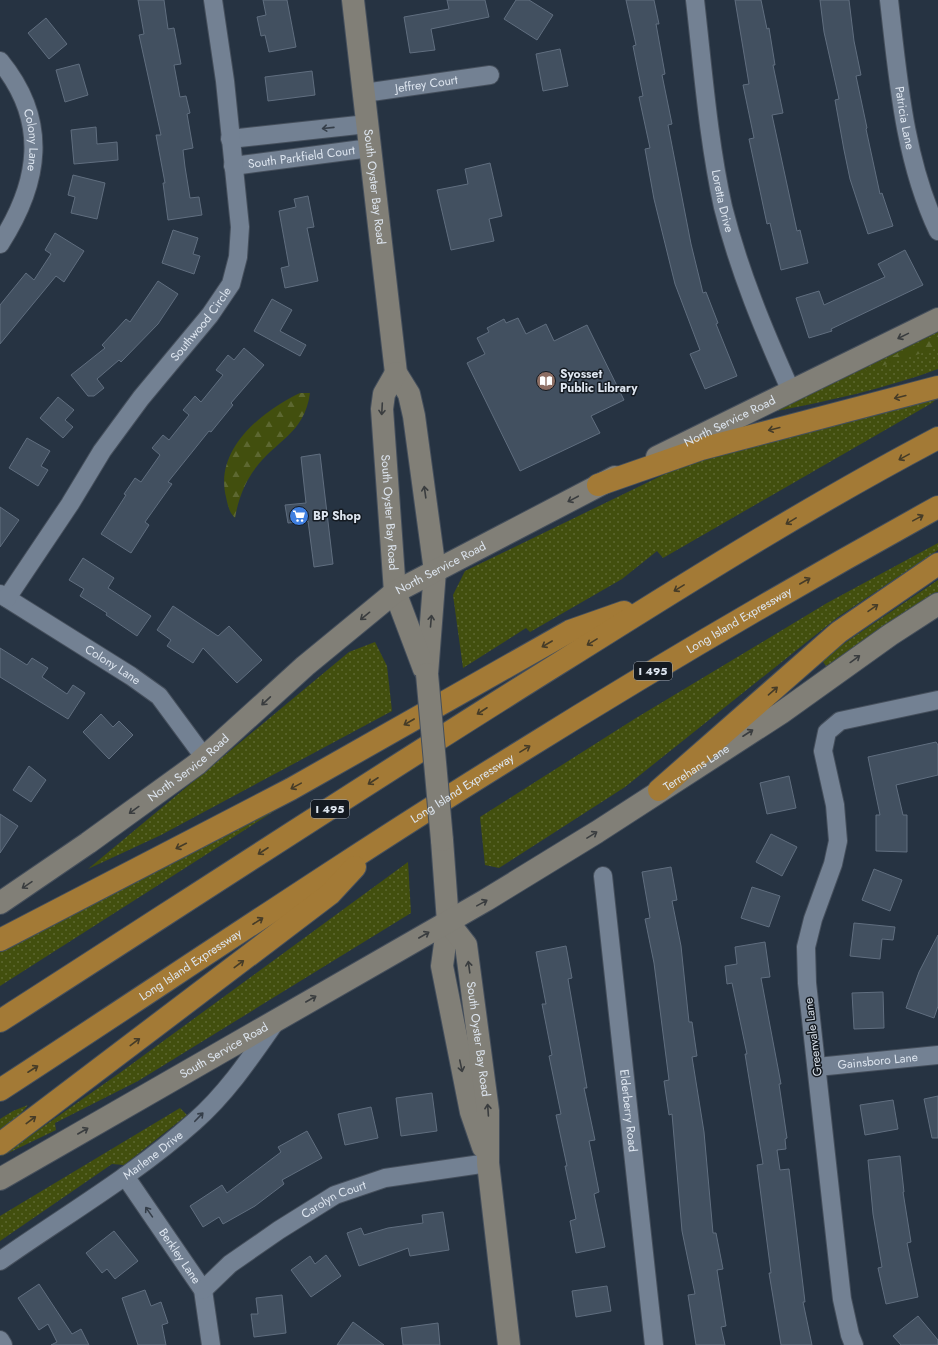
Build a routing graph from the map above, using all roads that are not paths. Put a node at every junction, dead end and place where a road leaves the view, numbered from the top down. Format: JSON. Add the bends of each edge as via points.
{"nodes":[{"id":1,"x":213,"y":0,"type":"edge"},
{"id":2,"x":353,"y":0,"type":"edge"},
{"id":3,"x":695,"y":0,"type":"edge"},
{"id":4,"x":889,"y":0,"type":"edge"},
{"id":5,"x":0,"y":61,"type":"edge"},
{"id":6,"x":490,"y":75,"type":"dead end"},
{"id":7,"x":364,"y":93,"type":"junction"},
{"id":8,"x":367,"y":124,"type":"junction"},
{"id":9,"x":230,"y":139,"type":"junction"},
{"id":10,"x":370,"y":148,"type":"junction"},
{"id":11,"x":233,"y":166,"type":"junction"},
{"id":12,"x":938,"y":231,"type":"edge"},
{"id":13,"x":0,"y":244,"type":"edge"},
{"id":14,"x":938,"y":319,"type":"edge"},
{"id":15,"x":396,"y":373,"type":"junction"},
{"id":16,"x":938,"y":387,"type":"edge"},
{"id":17,"x":791,"y":391,"type":"junction"},
{"id":18,"x":938,"y":438,"type":"edge"},
{"id":19,"x":598,"y":485,"type":"junction"},
{"id":20,"x":938,"y":507,"type":"edge"},
{"id":21,"x":938,"y":564,"type":"edge"},
{"id":22,"x":435,"y":571,"type":"junction"},
{"id":23,"x":395,"y":592,"type":"junction"},
{"id":24,"x":4,"y":596,"type":"edge"},
{"id":25,"x":661,"y":599,"type":"junction"},
{"id":26,"x":938,"y":604,"type":"edge"},
{"id":27,"x":426,"y":674,"type":"junction"},
{"id":28,"x":938,"y":700,"type":"edge"},
{"id":29,"x":204,"y":757,"type":"junction"},
{"id":30,"x":660,"y":790,"type":"junction"},
{"id":31,"x":374,"y":845,"type":"junction"},
{"id":32,"x":603,"y":876,"type":"dead end"},
{"id":33,"x":3,"y":897,"type":"edge"},
{"id":34,"x":448,"y":922,"type":"junction"},
{"id":35,"x":0,"y":940,"type":"edge"},
{"id":36,"x":277,"y":1019,"type":"junction"},
{"id":37,"x":0,"y":1021,"type":"edge"},
{"id":38,"x":938,"y":1055,"type":"edge"},
{"id":39,"x":817,"y":1067,"type":"junction"},
{"id":40,"x":0,"y":1090,"type":"edge"},
{"id":41,"x":0,"y":1144,"type":"edge"},
{"id":42,"x":488,"y":1163,"type":"junction"},
{"id":43,"x":125,"y":1176,"type":"junction"},
{"id":44,"x":0,"y":1178,"type":"edge"},
{"id":45,"x":0,"y":1261,"type":"edge"},
{"id":46,"x":203,"y":1290,"type":"junction"},
{"id":47,"x":0,"y":1340,"type":"edge"},
{"id":48,"x":4,"y":1345,"type":"edge"},
{"id":49,"x":211,"y":1345,"type":"edge"},
{"id":50,"x":508,"y":1345,"type":"edge"},
{"id":51,"x":654,"y":1345,"type":"edge"},
{"id":52,"x":854,"y":1345,"type":"edge"}],
"edges":[{"from":1,"to":9,"type":"street","name":"Southwood Circle"},
{"from":2,"to":7,"type":"main road","name":"South Oyster Bay Road"},
{"from":3,"to":17,"type":"street","name":"Loretta Drive","via":[[714,156],[724,207],[755,308]]},
{"from":4,"to":12,"type":"street","name":"Patricia Lane","via":[[903,117],[914,167]]},
{"from":5,"to":13,"type":"street","name":"Colony Lane","via":[[14,78],[28,112],[34,142],[34,165],[25,197]]},
{"from":6,"to":7,"type":"street","name":"Jeffrey Court"},
{"from":7,"to":8,"type":"main road","name":"South Oyster Bay Road"},
{"from":8,"to":9,"type":"street","name":"South Parkfield Court","one_way":true},
{"from":8,"to":10,"type":"main road","name":"South Oyster Bay Road"},
{"from":9,"to":11,"type":"street","name":"Southwood Circle"},
{"from":10,"to":11,"type":"street","name":"South Parkfield Court"},
{"from":10,"to":15,"type":"main road","name":"South Oyster Bay Road"},
{"from":11,"to":24,"type":"street","name":"Southwood Circle","via":[[240,227],[238,257],[231,284],[210,315],[141,398],[102,451],[70,504]]},
{"from":14,"to":17,"type":"main road","name":"North Service Road","one_way":true},
{"from":22,"to":15,"type":"main road","name":"South Oyster Bay Road","one_way":true,"via":[[414,416],[409,394]]},
{"from":15,"to":23,"type":"main road","name":"South Oyster Bay Road","one_way":true,"via":[[384,394],[382,409]]},
{"from":16,"to":19,"type":"highway","one_way":true,"via":[[701,449]]},
{"from":17,"to":19,"type":"main road","name":"North Service Road"},
{"from":18,"to":25,"type":"highway","number":"I 495","one_way":true,"via":[[806,512]]},
{"from":19,"to":22,"type":"main road","name":"North Service Road","one_way":true},
{"from":31,"to":20,"type":"highway","name":"Long Island Expressway","number":"I 495","one_way":true,"via":[[661,666],[807,579]]},
{"from":30,"to":21,"type":"highway","one_way":true,"via":[[839,632]]},
{"from":22,"to":23,"type":"main road","name":"North Service Road"},
{"from":27,"to":22,"type":"main road","name":"South Oyster Bay Road","one_way":true},
{"from":23,"to":27,"type":"main road","name":"South Oyster Bay Road"},
{"from":23,"to":29,"type":"main road","name":"North Service Road","one_way":true,"via":[[304,666]]},
{"from":24,"to":29,"type":"street","name":"Colony Lane","via":[[159,696]]},
{"from":25,"to":35,"type":"highway","one_way":true,"via":[[570,631],[291,789]]},
{"from":25,"to":37,"type":"highway","number":"I 495","one_way":true},
{"from":30,"to":26,"type":"main road","name":"Terrehans Lane","one_way":true,"via":[[781,713]]},
{"from":27,"to":34,"type":"main road","name":"South Oyster Bay Road","bridge":true},
{"from":28,"to":39,"type":"street","name":"Greenvale Lane","via":[[840,721],[827,732],[823,751],[835,805],[838,841],[806,947],[807,983]]},
{"from":29,"to":33,"type":"main road","name":"North Service Road","one_way":true,"via":[[88,843]]},
{"from":34,"to":30,"type":"main road","name":"Terrehans Lane","one_way":true,"via":[[597,832]]},
{"from":40,"to":31,"type":"highway","name":"Long Island Expressway","number":"I 495","one_way":true},
{"from":41,"to":31,"type":"highway","one_way":true,"via":[[330,894]]},
{"from":32,"to":51,"type":"street","name":"Elderberry Road"},
{"from":36,"to":34,"type":"main road","name":"South Service Road","one_way":true},
{"from":34,"to":42,"type":"main road","name":"South Oyster Bay Road","via":[[442,966],[471,1112]]},
{"from":43,"to":36,"type":"street","name":"Marlene Drive","one_way":true,"via":[[196,1121],[239,1074]]},
{"from":44,"to":36,"type":"main road","name":"South Service Road","one_way":true},
{"from":38,"to":39,"type":"street","name":"Gainsboro Lane"},
{"from":39,"to":52,"type":"street","name":"Greenvale Lane","via":[[842,1299]]},
{"from":42,"to":46,"type":"street","name":"Carolyn Court","via":[[384,1178],[335,1195],[230,1264]]},
{"from":42,"to":50,"type":"main road","name":"South Oyster Bay Road"},
{"from":43,"to":45,"type":"street","name":"Marlene Drive"},
{"from":46,"to":43,"type":"street","name":"Berkley Lane","one_way":true},
{"from":46,"to":49,"type":"street","name":"Berkley Lane"},
{"from":47,"to":48,"type":"street"}]}
